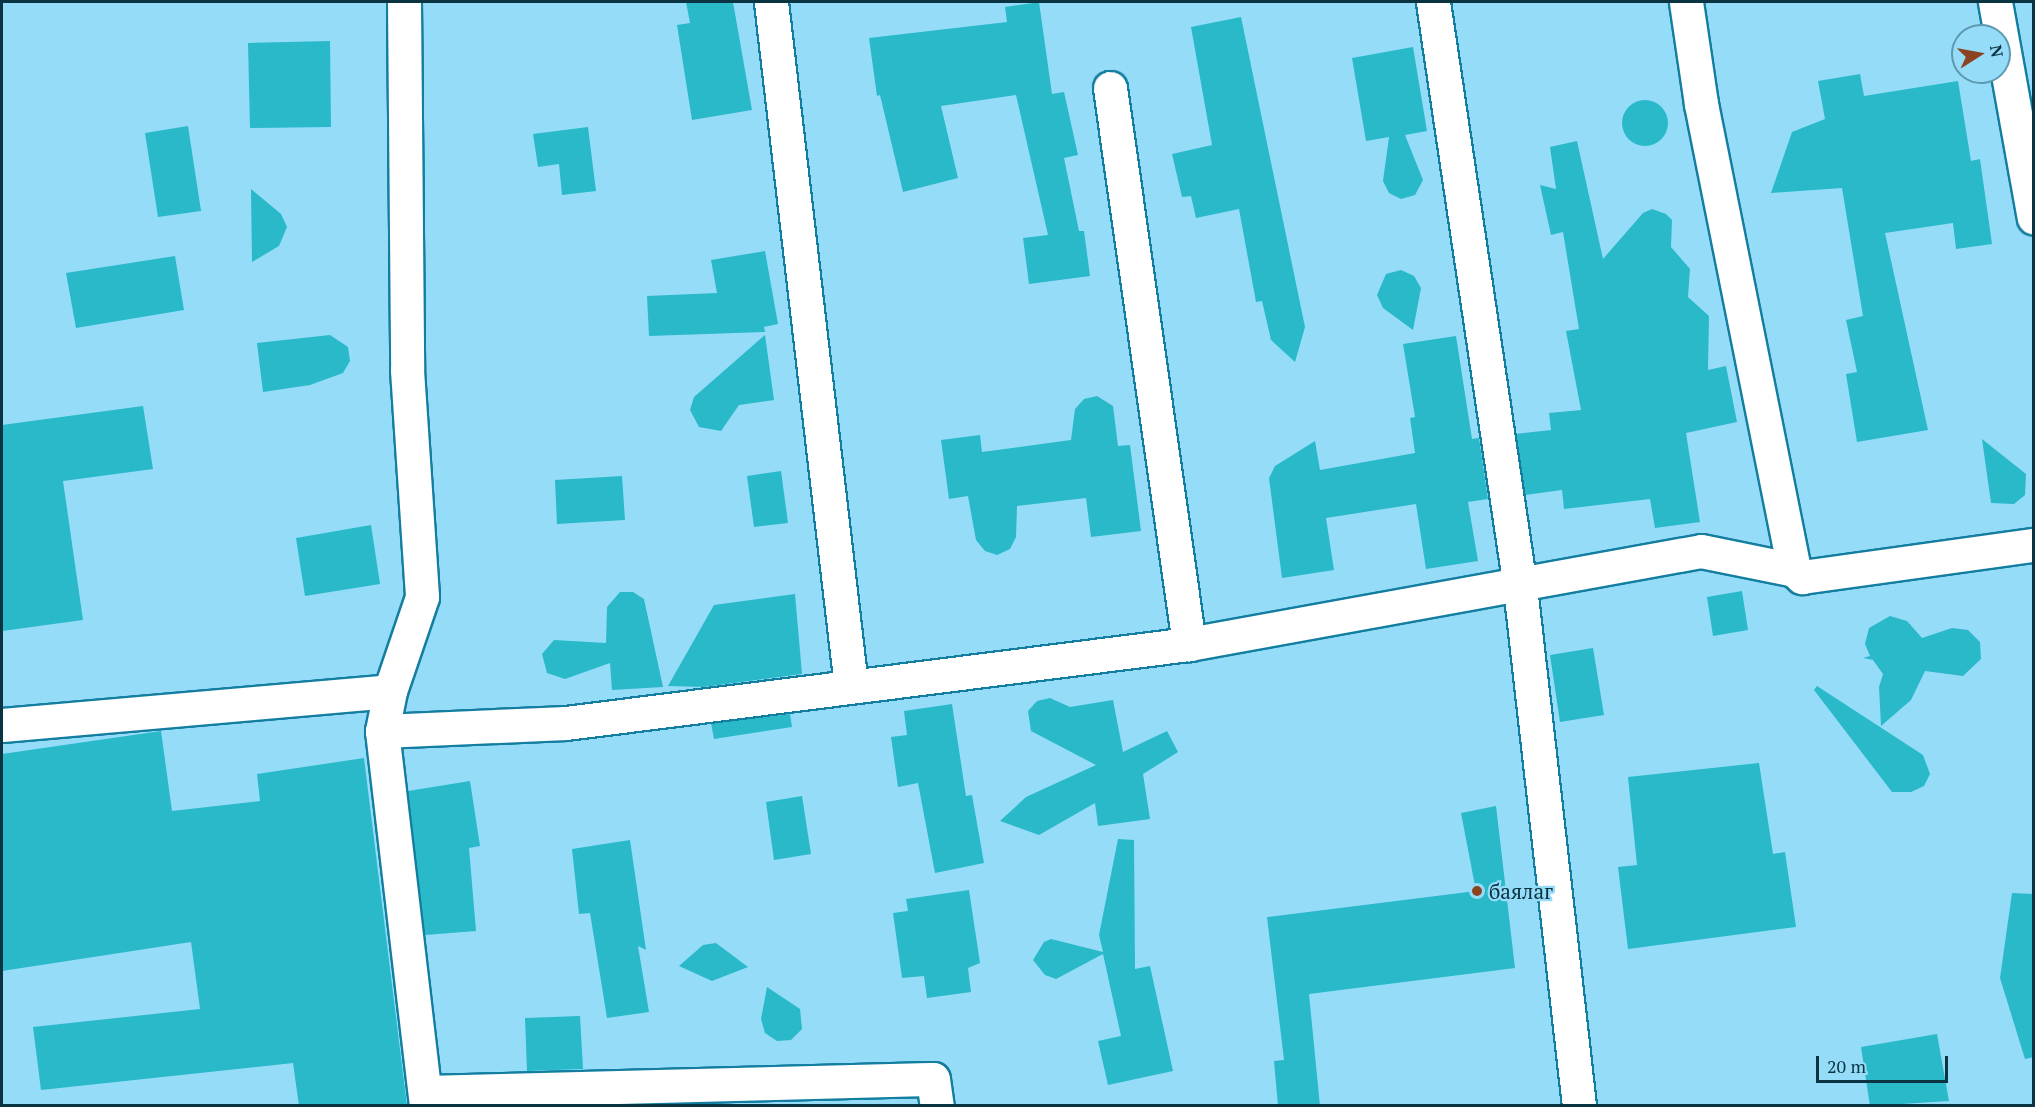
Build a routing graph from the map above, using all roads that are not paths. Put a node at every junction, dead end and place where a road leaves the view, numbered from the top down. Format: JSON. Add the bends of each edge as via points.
{"nodes":[{"id":1,"x":404,"y":2,"type":"edge"},
{"id":2,"x":771,"y":2,"type":"edge"},
{"id":3,"x":1433,"y":2,"type":"edge"},
{"id":4,"x":1686,"y":2,"type":"edge"},
{"id":5,"x":1995,"y":2,"type":"edge"},
{"id":6,"x":1110,"y":88,"type":"dead end"},
{"id":7,"x":2034,"y":218,"type":"edge"},
{"id":8,"x":2034,"y":545,"type":"edge"},
{"id":9,"x":1794,"y":570,"type":"junction"},
{"id":10,"x":1520,"y":587,"type":"junction"},
{"id":11,"x":1189,"y":645,"type":"junction"},
{"id":12,"x":851,"y":686,"type":"junction"},
{"id":13,"x":390,"y":691,"type":"junction"},
{"id":14,"x":2,"y":725,"type":"edge"},
{"id":15,"x":382,"y":731,"type":"junction"},
{"id":16,"x":426,"y":1099,"type":"edge"},
{"id":17,"x":938,"y":1106,"type":"edge"},
{"id":18,"x":1579,"y":1106,"type":"edge"}],
"edges":[{"from":1,"to":13,"type":"street","via":[[407,370],[422,597]]},
{"from":2,"to":12,"type":"street"},
{"from":3,"to":10,"type":"street"},
{"from":4,"to":9,"type":"street","via":[[1701,104]]},
{"from":5,"to":7,"type":"street"},
{"from":6,"to":11,"type":"street"},
{"from":8,"to":9,"type":"street","via":[[1802,577]]},
{"from":9,"to":10,"type":"street","via":[[1701,551]]},
{"from":10,"to":11,"type":"street"},
{"from":10,"to":18,"type":"street"},
{"from":11,"to":12,"type":"street"},
{"from":12,"to":15,"type":"street","via":[[566,723]]},
{"from":13,"to":14,"type":"street"},
{"from":13,"to":15,"type":"street"},
{"from":15,"to":16,"type":"street"},
{"from":16,"to":17,"type":"street","via":[[933,1079]]}]}
